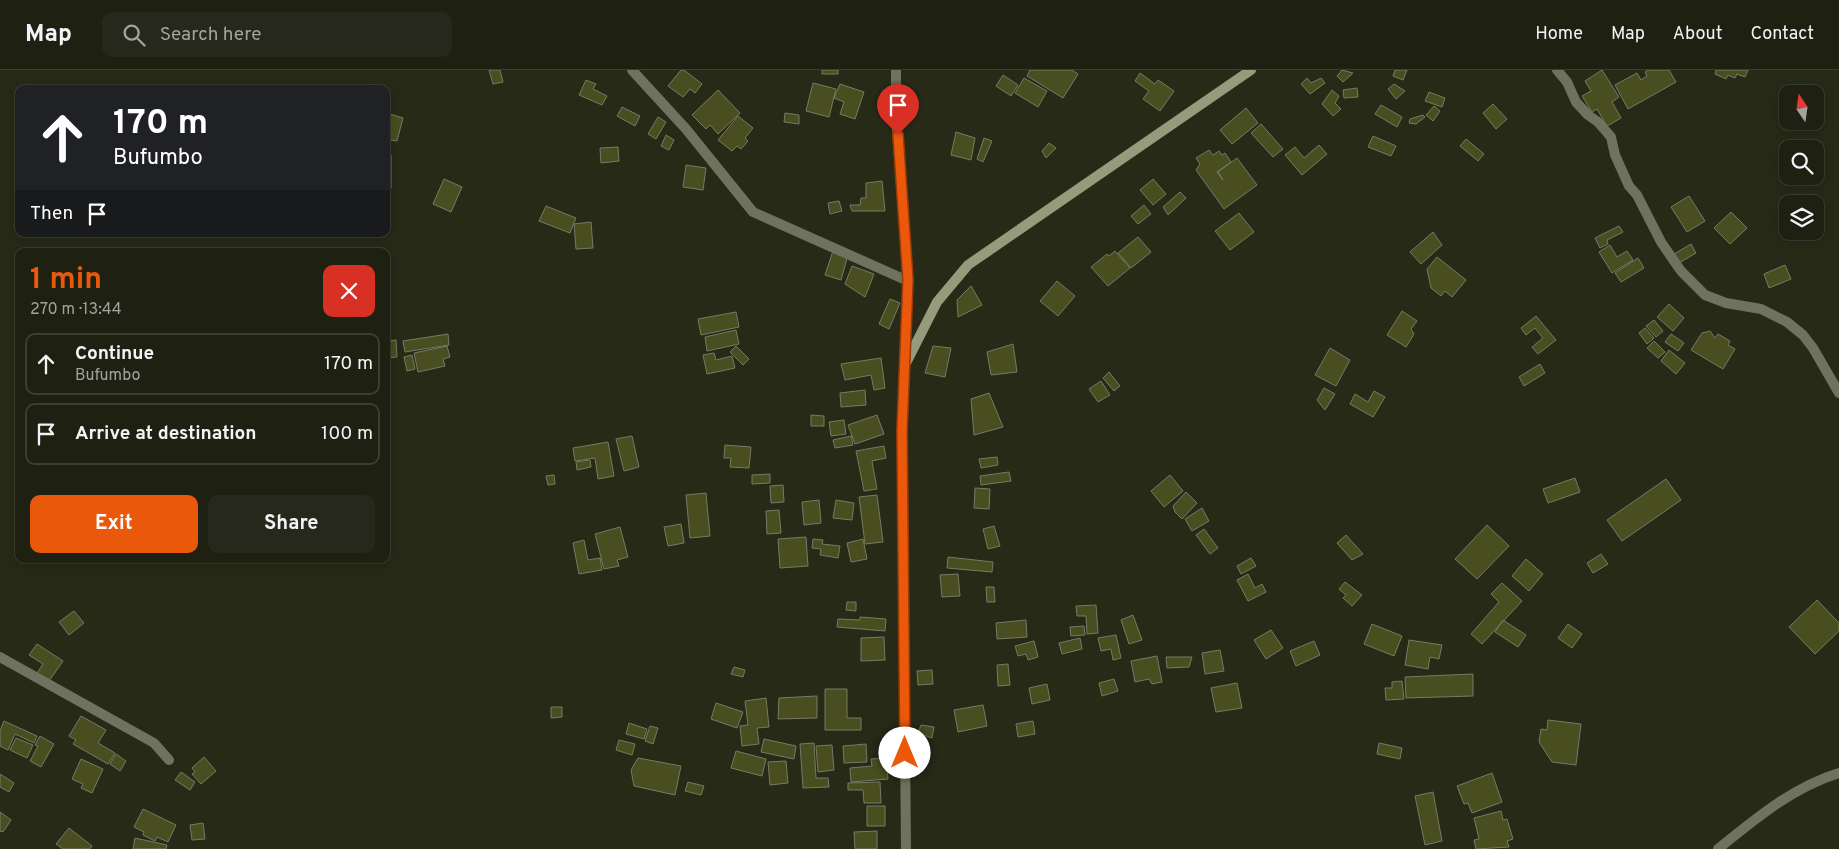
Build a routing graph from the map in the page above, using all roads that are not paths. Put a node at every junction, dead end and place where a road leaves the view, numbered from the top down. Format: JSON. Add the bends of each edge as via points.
{"nodes":[{"id":1,"x":632,"y":70,"type":"edge"},
{"id":2,"x":896,"y":70,"type":"edge"},
{"id":3,"x":1250,"y":70,"type":"edge"},
{"id":4,"x":1558,"y":70,"type":"edge"},
{"id":5,"x":908,"y":280,"type":"junction"},
{"id":6,"x":904,"y":367,"type":"junction"},
{"id":7,"x":1839,"y":393,"type":"edge"},
{"id":8,"x":0,"y":656,"type":"edge"},
{"id":9,"x":169,"y":760,"type":"dead end"},
{"id":10,"x":1839,"y":772,"type":"edge"},
{"id":11,"x":906,"y":849,"type":"edge"},
{"id":12,"x":1718,"y":849,"type":"edge"}],
"edges":[{"from":1,"to":5,"type":"street","via":[[697,142],[753,212]]},
{"from":2,"to":5,"type":"street","via":[[896,117]]},
{"from":3,"to":6,"type":"street","via":[[968,264],[937,302]]},
{"from":4,"to":7,"type":"street","via":[[1576,102],[1611,137],[1629,186],[1637,194],[1661,242],[1681,271],[1706,295],[1726,303],[1761,309],[1803,335]]},
{"from":5,"to":6,"type":"street"},
{"from":6,"to":11,"type":"street"},
{"from":8,"to":9,"type":"street","via":[[154,743]]},
{"from":10,"to":12,"type":"street","via":[[1800,789],[1752,821]]}]}
